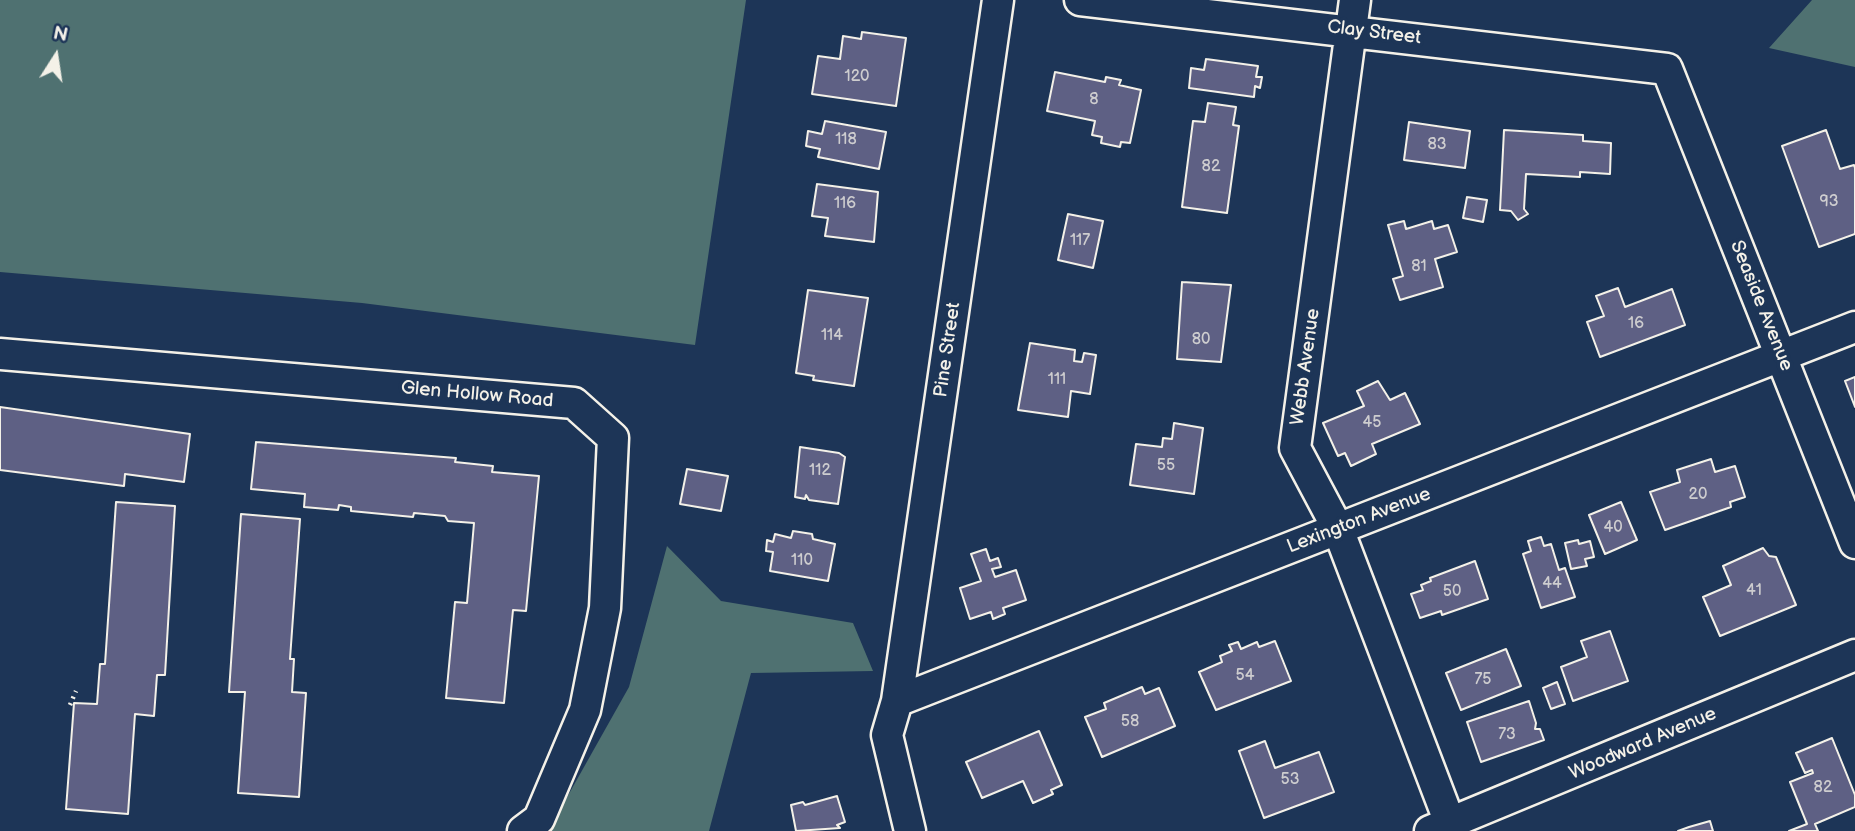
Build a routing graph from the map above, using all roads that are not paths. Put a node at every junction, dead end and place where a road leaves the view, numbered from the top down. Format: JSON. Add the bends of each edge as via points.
{"nodes":[{"id":1,"x":998,"y":0,"type":"edge"},
{"id":2,"x":1080,"y":0,"type":"edge"},
{"id":3,"x":1355,"y":0,"type":"edge"},
{"id":4,"x":1351,"y":30,"type":"junction"},
{"id":5,"x":1667,"y":69,"type":"joint"},
{"id":6,"x":1855,"y":327,"type":"edge"},
{"id":7,"x":0,"y":354,"type":"edge"},
{"id":8,"x":1781,"y":358,"type":"junction"},
{"id":9,"x":1338,"y":529,"type":"junction"},
{"id":10,"x":1855,"y":543,"type":"edge"},
{"id":11,"x":1855,"y":656,"type":"edge"},
{"id":12,"x":897,"y":701,"type":"junction"},
{"id":13,"x":1444,"y":829,"type":"edge"},
{"id":14,"x":523,"y":831,"type":"edge"},
{"id":15,"x":910,"y":831,"type":"edge"}],
"edges":[{"from":1,"to":12,"type":"street","name":"Pine Street"},
{"from":2,"to":4,"type":"street","name":"Clay Street"},
{"from":3,"to":4,"type":"street","name":"Webb Avenue"},
{"from":4,"to":5,"type":"street","name":"Clay Street"},
{"from":4,"to":9,"type":"street","name":"Webb Avenue","via":[[1295,448]]},
{"from":5,"to":8,"type":"street","name":"Seaside Avenue"},
{"from":6,"to":8,"type":"street","name":"Lexington Avenue"},
{"from":7,"to":14,"type":"street","name":"Glen Hollow Road","via":[[574,403],[613,438],[605,608],[585,710],[539,819]]},
{"from":8,"to":9,"type":"street","name":"Lexington Avenue"},
{"from":8,"to":10,"type":"street","name":"Seaside Avenue"},
{"from":9,"to":12,"type":"street","name":"Lexington Avenue"},
{"from":9,"to":13,"type":"street","name":"Webb Avenue"},
{"from":11,"to":13,"type":"street","name":"Woodward Avenue"},
{"from":12,"to":15,"type":"street","via":[[887,735]]}]}
